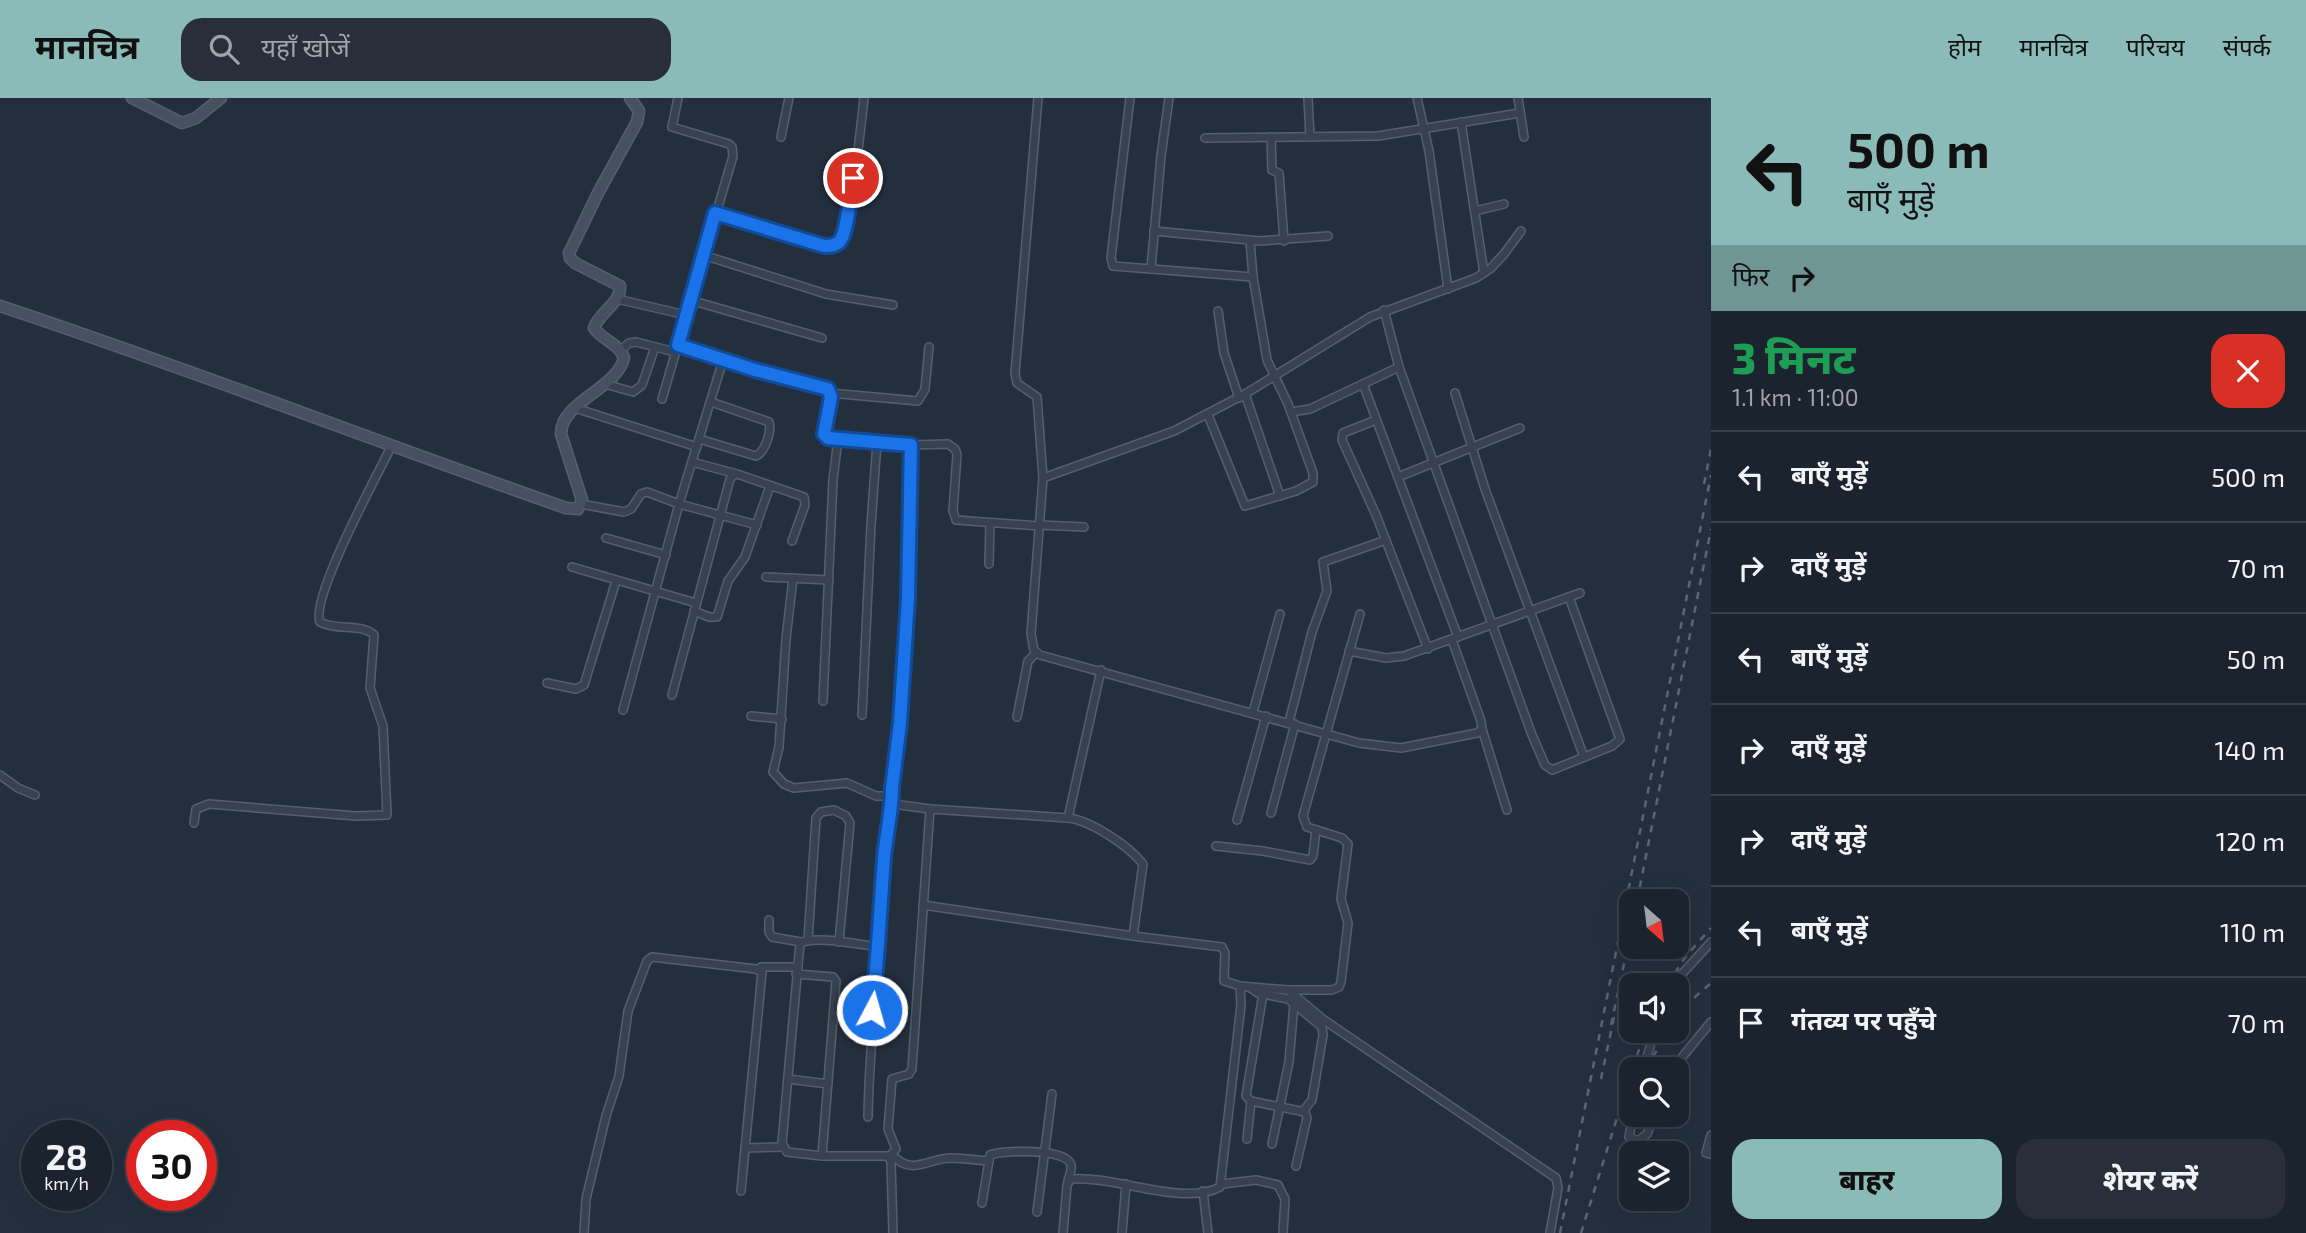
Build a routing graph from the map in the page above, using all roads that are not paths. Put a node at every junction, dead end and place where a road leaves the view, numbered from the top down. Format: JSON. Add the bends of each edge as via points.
{"nodes":[{"id":1,"x":132,"y":98,"type":"edge"},
{"id":2,"x":221,"y":98,"type":"edge"},
{"id":3,"x":630,"y":98,"type":"edge"},
{"id":4,"x":678,"y":98,"type":"edge"},
{"id":5,"x":789,"y":98,"type":"edge"},
{"id":6,"x":864,"y":98,"type":"edge"},
{"id":7,"x":1038,"y":98,"type":"edge"},
{"id":8,"x":1130,"y":98,"type":"edge"},
{"id":9,"x":1169,"y":98,"type":"edge"},
{"id":10,"x":1308,"y":98,"type":"edge"},
{"id":11,"x":1418,"y":98,"type":"edge"},
{"id":12,"x":1518,"y":98,"type":"edge"},
{"id":13,"x":1520,"y":113,"type":"junction"},
{"id":14,"x":1461,"y":122,"type":"junction"},
{"id":15,"x":1426,"y":129,"type":"junction"},
{"id":16,"x":781,"y":136,"type":"dead end"},
{"id":17,"x":1271,"y":137,"type":"junction"},
{"id":18,"x":1310,"y":137,"type":"junction"},
{"id":19,"x":1524,"y":137,"type":"dead end"},
{"id":20,"x":1205,"y":138,"type":"dead end"},
{"id":21,"x":1504,"y":204,"type":"dead end"},
{"id":22,"x":1475,"y":211,"type":"junction"},
{"id":23,"x":715,"y":213,"type":"junction"},
{"id":24,"x":1154,"y":231,"type":"junction"},
{"id":25,"x":1521,"y":231,"type":"dead end"},
{"id":26,"x":1328,"y":236,"type":"dead end"},
{"id":27,"x":1250,"y":241,"type":"junction"},
{"id":28,"x":1284,"y":241,"type":"junction"},
{"id":29,"x":703,"y":255,"type":"junction"},
{"id":30,"x":1151,"y":269,"type":"junction"},
{"id":31,"x":1484,"y":272,"type":"junction"},
{"id":32,"x":1253,"y":277,"type":"junction"},
{"id":33,"x":1448,"y":289,"type":"junction"},
{"id":34,"x":617,"y":299,"type":"junction"},
{"id":35,"x":690,"y":300,"type":"junction"},
{"id":36,"x":892,"y":305,"type":"dead end"},
{"id":37,"x":0,"y":306,"type":"edge"},
{"id":38,"x":1384,"y":310,"type":"junction"},
{"id":39,"x":1217,"y":311,"type":"dead end"},
{"id":40,"x":686,"y":315,"type":"junction"},
{"id":41,"x":822,"y":338,"type":"dead end"},
{"id":42,"x":655,"y":347,"type":"junction"},
{"id":43,"x":929,"y":347,"type":"dead end"},
{"id":44,"x":677,"y":349,"type":"junction"},
{"id":45,"x":621,"y":350,"type":"junction"},
{"id":46,"x":723,"y":360,"type":"junction"},
{"id":47,"x":1399,"y":367,"type":"junction"},
{"id":48,"x":1274,"y":377,"type":"junction"},
{"id":49,"x":605,"y":384,"type":"junction"},
{"id":50,"x":1363,"y":384,"type":"junction"},
{"id":51,"x":830,"y":393,"type":"junction"},
{"id":52,"x":1455,"y":393,"type":"dead end"},
{"id":53,"x":1242,"y":396,"type":"junction"},
{"id":54,"x":662,"y":399,"type":"dead end"},
{"id":55,"x":710,"y":402,"type":"junction"},
{"id":56,"x":575,"y":408,"type":"junction"},
{"id":57,"x":1291,"y":412,"type":"junction"},
{"id":58,"x":1208,"y":415,"type":"junction"},
{"id":59,"x":1376,"y":420,"type":"junction"},
{"id":60,"x":1520,"y":428,"type":"dead end"},
{"id":61,"x":838,"y":439,"type":"junction"},
{"id":62,"x":877,"y":442,"type":"junction"},
{"id":63,"x":698,"y":443,"type":"junction"},
{"id":64,"x":911,"y":445,"type":"junction"},
{"id":65,"x":391,"y":447,"type":"junction"},
{"id":66,"x":1471,"y":447,"type":"junction"},
{"id":67,"x":692,"y":462,"type":"junction"},
{"id":68,"x":1434,"y":463,"type":"junction"},
{"id":69,"x":734,"y":475,"type":"junction"},
{"id":70,"x":1398,"y":477,"type":"junction"},
{"id":71,"x":1043,"y":478,"type":"junction"},
{"id":72,"x":770,"y":486,"type":"junction"},
{"id":73,"x":1280,"y":496,"type":"junction"},
{"id":74,"x":581,"y":504,"type":"junction"},
{"id":75,"x":679,"y":505,"type":"junction"},
{"id":76,"x":720,"y":514,"type":"junction"},
{"id":77,"x":757,"y":524,"type":"junction"},
{"id":78,"x":990,"y":524,"type":"junction"},
{"id":79,"x":1040,"y":526,"type":"junction"},
{"id":80,"x":1084,"y":527,"type":"dead end"},
{"id":81,"x":606,"y":537,"type":"dead end"},
{"id":82,"x":1386,"y":540,"type":"junction"},
{"id":83,"x":792,"y":541,"type":"dead end"},
{"id":84,"x":666,"y":555,"type":"junction"},
{"id":85,"x":989,"y":564,"type":"dead end"},
{"id":86,"x":572,"y":567,"type":"dead end"},
{"id":87,"x":766,"y":577,"type":"dead end"},
{"id":88,"x":793,"y":578,"type":"junction"},
{"id":89,"x":829,"y":580,"type":"junction"},
{"id":90,"x":616,"y":581,"type":"junction"},
{"id":91,"x":656,"y":593,"type":"junction"},
{"id":92,"x":1580,"y":593,"type":"dead end"},
{"id":93,"x":1569,"y":597,"type":"junction"},
{"id":94,"x":695,"y":607,"type":"junction"},
{"id":95,"x":1530,"y":610,"type":"junction"},
{"id":96,"x":1280,"y":614,"type":"dead end"},
{"id":97,"x":1360,"y":614,"type":"dead end"},
{"id":98,"x":1492,"y":624,"type":"junction"},
{"id":99,"x":1455,"y":639,"type":"junction"},
{"id":100,"x":1428,"y":649,"type":"junction"},
{"id":101,"x":1349,"y":651,"type":"junction"},
{"id":102,"x":1036,"y":653,"type":"junction"},
{"id":103,"x":1101,"y":670,"type":"junction"},
{"id":104,"x":547,"y":683,"type":"dead end"},
{"id":105,"x":672,"y":695,"type":"dead end"},
{"id":106,"x":823,"y":701,"type":"dead end"},
{"id":107,"x":623,"y":710,"type":"dead end"},
{"id":108,"x":1253,"y":712,"type":"junction"},
{"id":109,"x":862,"y":715,"type":"dead end"},
{"id":110,"x":751,"y":716,"type":"dead end"},
{"id":111,"x":1266,"y":716,"type":"junction"},
{"id":112,"x":1017,"y":717,"type":"dead end"},
{"id":113,"x":782,"y":719,"type":"junction"},
{"id":114,"x":1292,"y":723,"type":"junction"},
{"id":115,"x":1482,"y":729,"type":"junction"},
{"id":116,"x":1327,"y":733,"type":"junction"},
{"id":117,"x":1584,"y":757,"type":"junction"},
{"id":118,"x":0,"y":775,"type":"edge"},
{"id":119,"x":35,"y":795,"type":"dead end"},
{"id":120,"x":893,"y":798,"type":"junction"},
{"id":121,"x":930,"y":809,"type":"junction"},
{"id":122,"x":1507,"y":810,"type":"dead end"},
{"id":123,"x":1270,"y":813,"type":"dead end"},
{"id":124,"x":1068,"y":818,"type":"junction"},
{"id":125,"x":1237,"y":820,"type":"dead end"},
{"id":126,"x":194,"y":823,"type":"dead end"},
{"id":127,"x":1316,"y":830,"type":"junction"},
{"id":128,"x":1216,"y":845,"type":"dead end"},
{"id":129,"x":923,"y":905,"type":"junction"},
{"id":130,"x":769,"y":920,"type":"dead end"},
{"id":131,"x":1133,"y":936,"type":"junction"},
{"id":132,"x":804,"y":941,"type":"junction"},
{"id":133,"x":839,"y":942,"type":"junction"},
{"id":134,"x":1711,"y":942,"type":"edge"},
{"id":135,"x":879,"y":947,"type":"junction"},
{"id":136,"x":761,"y":967,"type":"dead end"},
{"id":137,"x":796,"y":971,"type":"junction"},
{"id":138,"x":1683,"y":973,"type":"edge"},
{"id":139,"x":1244,"y":986,"type":"junction"},
{"id":140,"x":1288,"y":990,"type":"junction"},
{"id":141,"x":1263,"y":994,"type":"junction"},
{"id":142,"x":1294,"y":1004,"type":"junction"},
{"id":143,"x":1711,"y":1022,"type":"edge"},
{"id":144,"x":1683,"y":1057,"type":"edge"},
{"id":145,"x":788,"y":1079,"type":"junction"},
{"id":146,"x":828,"y":1084,"type":"junction"},
{"id":147,"x":1052,"y":1094,"type":"dead end"},
{"id":148,"x":1251,"y":1101,"type":"junction"},
{"id":149,"x":1280,"y":1106,"type":"junction"},
{"id":150,"x":1304,"y":1111,"type":"junction"},
{"id":151,"x":868,"y":1117,"type":"dead end"},
{"id":152,"x":1631,"y":1127,"type":"edge"},
{"id":153,"x":1650,"y":1127,"type":"edge"},
{"id":154,"x":1711,"y":1135,"type":"edge"},
{"id":155,"x":1247,"y":1139,"type":"dead end"},
{"id":156,"x":1272,"y":1144,"type":"dead end"},
{"id":157,"x":783,"y":1147,"type":"junction"},
{"id":158,"x":745,"y":1148,"type":"junction"},
{"id":159,"x":1044,"y":1154,"type":"junction"},
{"id":160,"x":1711,"y":1154,"type":"edge"},
{"id":161,"x":822,"y":1156,"type":"junction"},
{"id":162,"x":891,"y":1156,"type":"junction"},
{"id":163,"x":989,"y":1161,"type":"junction"},
{"id":164,"x":1296,"y":1166,"type":"dead end"},
{"id":165,"x":1068,"y":1181,"type":"junction"},
{"id":166,"x":1126,"y":1184,"type":"junction"},
{"id":167,"x":1222,"y":1184,"type":"junction"},
{"id":168,"x":741,"y":1191,"type":"dead end"},
{"id":169,"x":1203,"y":1191,"type":"junction"},
{"id":170,"x":982,"y":1203,"type":"dead end"},
{"id":171,"x":1037,"y":1212,"type":"dead end"},
{"id":172,"x":584,"y":1233,"type":"edge"},
{"id":173,"x":893,"y":1233,"type":"edge"},
{"id":174,"x":1063,"y":1233,"type":"edge"},
{"id":175,"x":1122,"y":1233,"type":"edge"},
{"id":176,"x":1208,"y":1233,"type":"edge"},
{"id":177,"x":1283,"y":1233,"type":"edge"},
{"id":178,"x":1550,"y":1233,"type":"edge"}],
"edges":[{"from":1,"to":2,"type":"street","via":[[182,123],[197,118]]},
{"from":3,"to":34,"type":"street","via":[[639,111],[637,122],[569,253],[575,263],[619,285]]},
{"from":4,"to":23,"type":"street","via":[[672,127],[729,144],[733,150]]},
{"from":5,"to":16,"type":"street"},
{"from":6,"to":23,"type":"street","via":[[838,244],[824,246]]},
{"from":7,"to":71,"type":"street","via":[[1015,373],[1017,383],[1037,397]]},
{"from":8,"to":30,"type":"street","via":[[1111,263]]},
{"from":9,"to":24,"type":"street"},
{"from":10,"to":18,"type":"street"},
{"from":11,"to":15,"type":"street"},
{"from":12,"to":13,"type":"street"},
{"from":13,"to":14,"type":"street"},
{"from":13,"to":19,"type":"street"},
{"from":14,"to":15,"type":"street"},
{"from":14,"to":22,"type":"street"},
{"from":15,"to":18,"type":"street","via":[[1378,136]]},
{"from":15,"to":33,"type":"street"},
{"from":17,"to":18,"type":"street"},
{"from":17,"to":20,"type":"street"},
{"from":17,"to":28,"type":"street"},
{"from":21,"to":22,"type":"street"},
{"from":22,"to":31,"type":"street"},
{"from":23,"to":29,"type":"street"},
{"from":24,"to":27,"type":"street"},
{"from":24,"to":30,"type":"street"},
{"from":25,"to":31,"type":"street"},
{"from":26,"to":28,"type":"street"},
{"from":27,"to":28,"type":"street"},
{"from":27,"to":32,"type":"street"},
{"from":29,"to":35,"type":"street"},
{"from":29,"to":36,"type":"street","via":[[826,294]]},
{"from":30,"to":32,"type":"street"},
{"from":31,"to":33,"type":"street"},
{"from":32,"to":48,"type":"street"},
{"from":33,"to":38,"type":"street"},
{"from":34,"to":40,"type":"street"},
{"from":34,"to":45,"type":"street","via":[[594,328]]},
{"from":35,"to":40,"type":"street"},
{"from":35,"to":41,"type":"street"},
{"from":37,"to":65,"type":"street"},
{"from":38,"to":47,"type":"street"},
{"from":38,"to":48,"type":"street"},
{"from":39,"to":53,"type":"street","via":[[1224,353]]},
{"from":40,"to":44,"type":"street"},
{"from":42,"to":44,"type":"street"},
{"from":42,"to":45,"type":"street","via":[[629,342]]},
{"from":42,"to":49,"type":"street","via":[[639,389],[633,392]]},
{"from":43,"to":51,"type":"street","via":[[925,389],[918,401]]},
{"from":44,"to":46,"type":"street"},
{"from":44,"to":54,"type":"street"},
{"from":45,"to":49,"type":"street","via":[[621,367]]},
{"from":46,"to":51,"type":"street","via":[[824,387]]},
{"from":46,"to":55,"type":"street"},
{"from":47,"to":50,"type":"street"},
{"from":47,"to":68,"type":"street"},
{"from":48,"to":53,"type":"street"},
{"from":48,"to":57,"type":"street"},
{"from":49,"to":56,"type":"street"},
{"from":50,"to":57,"type":"street","via":[[1310,409]]},
{"from":50,"to":59,"type":"street"},
{"from":51,"to":61,"type":"street","via":[[824,434]]},
{"from":52,"to":66,"type":"street"},
{"from":53,"to":58,"type":"street"},
{"from":53,"to":73,"type":"street"},
{"from":55,"to":63,"type":"street"},
{"from":55,"to":63,"type":"street","via":[[769,422],[770,427],[762,453],[756,456]]},
{"from":56,"to":63,"type":"street"},
{"from":56,"to":74,"type":"street","via":[[562,424],[561,434]]},
{"from":57,"to":73,"type":"street","via":[[1314,478],[1310,485]]},
{"from":58,"to":71,"type":"street"},
{"from":58,"to":73,"type":"street","via":[[1243,504]]},
{"from":59,"to":70,"type":"street"},
{"from":59,"to":82,"type":"street","via":[[1341,436]]},
{"from":60,"to":66,"type":"street"},
{"from":61,"to":62,"type":"street"},
{"from":61,"to":89,"type":"street"},
{"from":62,"to":64,"type":"street"},
{"from":62,"to":109,"type":"street"},
{"from":63,"to":67,"type":"street"},
{"from":64,"to":78,"type":"street","via":[[940,442],[952,446],[957,454],[954,516],[961,522]]},
{"from":64,"to":120,"type":"street","via":[[908,598]]},
{"from":65,"to":74,"type":"street","via":[[566,508],[575,510]]},
{"from":65,"to":126,"type":"street","via":[[335,561],[318,617],[328,626],[369,630],[374,635],[370,688],[383,726],[387,815],[209,804],[196,809]]},
{"from":66,"to":68,"type":"street"},
{"from":66,"to":95,"type":"street"},
{"from":67,"to":69,"type":"street"},
{"from":67,"to":75,"type":"street"},
{"from":68,"to":70,"type":"street"},
{"from":68,"to":98,"type":"street"},
{"from":69,"to":72,"type":"street"},
{"from":69,"to":76,"type":"street"},
{"from":70,"to":99,"type":"street"},
{"from":71,"to":79,"type":"street"},
{"from":72,"to":77,"type":"street"},
{"from":72,"to":83,"type":"street","via":[[805,499]]},
{"from":74,"to":75,"type":"street","via":[[624,512],[647,492]]},
{"from":75,"to":76,"type":"street"},
{"from":75,"to":84,"type":"street"},
{"from":76,"to":77,"type":"street"},
{"from":76,"to":94,"type":"street"},
{"from":77,"to":94,"type":"street","via":[[745,557],[728,581],[717,617]]},
{"from":78,"to":79,"type":"street"},
{"from":78,"to":85,"type":"street"},
{"from":79,"to":80,"type":"street"},
{"from":79,"to":102,"type":"street","via":[[1031,642]]},
{"from":81,"to":84,"type":"street"},
{"from":82,"to":100,"type":"street"},
{"from":82,"to":114,"type":"street","via":[[1322,562],[1326,591],[1310,639]]},
{"from":84,"to":91,"type":"street"},
{"from":86,"to":90,"type":"street"},
{"from":87,"to":88,"type":"street"},
{"from":88,"to":89,"type":"street"},
{"from":88,"to":113,"type":"street"},
{"from":89,"to":106,"type":"street"},
{"from":90,"to":91,"type":"street"},
{"from":90,"to":104,"type":"street","via":[[584,685],[576,689]]},
{"from":91,"to":94,"type":"street"},
{"from":91,"to":107,"type":"street"},
{"from":92,"to":93,"type":"street"},
{"from":93,"to":95,"type":"street"},
{"from":93,"to":117,"type":"street","via":[[1620,739]]},
{"from":94,"to":105,"type":"street"},
{"from":95,"to":98,"type":"street"},
{"from":95,"to":117,"type":"street"},
{"from":96,"to":108,"type":"street"},
{"from":97,"to":101,"type":"street"},
{"from":98,"to":99,"type":"street"},
{"from":98,"to":117,"type":"street","via":[[1547,768],[1556,769]]},
{"from":99,"to":100,"type":"street"},
{"from":99,"to":115,"type":"street"},
{"from":100,"to":101,"type":"street","via":[[1395,658]]},
{"from":101,"to":116,"type":"street"},
{"from":102,"to":103,"type":"street"},
{"from":102,"to":112,"type":"street","via":[[1028,661]]},
{"from":103,"to":108,"type":"street"},
{"from":103,"to":124,"type":"street"},
{"from":108,"to":111,"type":"street"},
{"from":110,"to":113,"type":"street"},
{"from":111,"to":114,"type":"street"},
{"from":111,"to":125,"type":"street"},
{"from":113,"to":120,"type":"street","via":[[772,770],[784,784],[798,789],[846,783]]},
{"from":114,"to":116,"type":"street"},
{"from":114,"to":123,"type":"street"},
{"from":115,"to":116,"type":"street","via":[[1401,748]]},
{"from":115,"to":122,"type":"street"},
{"from":116,"to":127,"type":"street","via":[[1303,816],[1307,827]]},
{"from":118,"to":119,"type":"street"},
{"from":120,"to":121,"type":"street","via":[[900,805]]},
{"from":120,"to":135,"type":"street"},
{"from":121,"to":124,"type":"street"},
{"from":121,"to":129,"type":"street"},
{"from":124,"to":131,"type":"street","via":[[1096,828],[1143,864]]},
{"from":127,"to":128,"type":"street","via":[[1310,860]]},
{"from":127,"to":140,"type":"street","via":[[1348,844],[1341,899],[1348,923],[1342,982],[1332,990]]},
{"from":129,"to":131,"type":"street"},
{"from":129,"to":162,"type":"street","via":[[912,1069],[891,1083],[888,1125],[895,1147]]},
{"from":130,"to":132,"type":"street","via":[[772,937]]},
{"from":131,"to":139,"type":"street","via":[[1219,945],[1224,950],[1224,981]]},
{"from":132,"to":133,"type":"street"},
{"from":132,"to":133,"type":"street","via":[[816,818],[830,810],[846,816],[850,823]]},
{"from":132,"to":137,"type":"street"},
{"from":133,"to":135,"type":"street"},
{"from":134,"to":138,"type":"street"},
{"from":135,"to":151,"type":"street"},
{"from":136,"to":137,"type":"street"},
{"from":137,"to":145,"type":"street"},
{"from":137,"to":146,"type":"street","via":[[836,981]]},
{"from":139,"to":140,"type":"street"},
{"from":139,"to":141,"type":"street"},
{"from":139,"to":167,"type":"street"},
{"from":140,"to":178,"type":"street","via":[[1324,1020],[1556,1178]]},
{"from":141,"to":142,"type":"street"},
{"from":141,"to":148,"type":"street","via":[[1246,1096]]},
{"from":142,"to":149,"type":"street"},
{"from":142,"to":150,"type":"street","via":[[1323,1030],[1312,1100]]},
{"from":143,"to":144,"type":"street"},
{"from":145,"to":146,"type":"street"},
{"from":145,"to":157,"type":"street"},
{"from":146,"to":161,"type":"street"},
{"from":147,"to":159,"type":"street"},
{"from":148,"to":149,"type":"street"},
{"from":148,"to":155,"type":"street"},
{"from":149,"to":150,"type":"street"},
{"from":149,"to":156,"type":"street"},
{"from":150,"to":164,"type":"street","via":[[1307,1118]]},
{"from":152,"to":153,"type":"street","via":[[1629,1138],[1638,1141]]},
{"from":154,"to":160,"type":"street","via":[[1706,1153]]},
{"from":157,"to":158,"type":"street"},
{"from":157,"to":161,"type":"street","via":[[790,1153]]},
{"from":158,"to":168,"type":"street"},
{"from":158,"to":172,"type":"street","via":[[762,972],[650,958],[628,1011],[619,1076],[586,1199]]},
{"from":159,"to":163,"type":"street","via":[[1015,1150],[992,1154]]},
{"from":159,"to":165,"type":"street","via":[[1070,1161]]},
{"from":159,"to":171,"type":"street"},
{"from":161,"to":162,"type":"street"},
{"from":162,"to":163,"type":"street","via":[[909,1166],[947,1158]]},
{"from":162,"to":173,"type":"street"},
{"from":163,"to":170,"type":"street"},
{"from":165,"to":166,"type":"street"},
{"from":165,"to":174,"type":"street"},
{"from":166,"to":169,"type":"street","via":[[1173,1193]]},
{"from":166,"to":175,"type":"street"},
{"from":167,"to":169,"type":"street"},
{"from":167,"to":177,"type":"street","via":[[1256,1180],[1278,1185],[1285,1199]]},
{"from":169,"to":176,"type":"street"}]}
